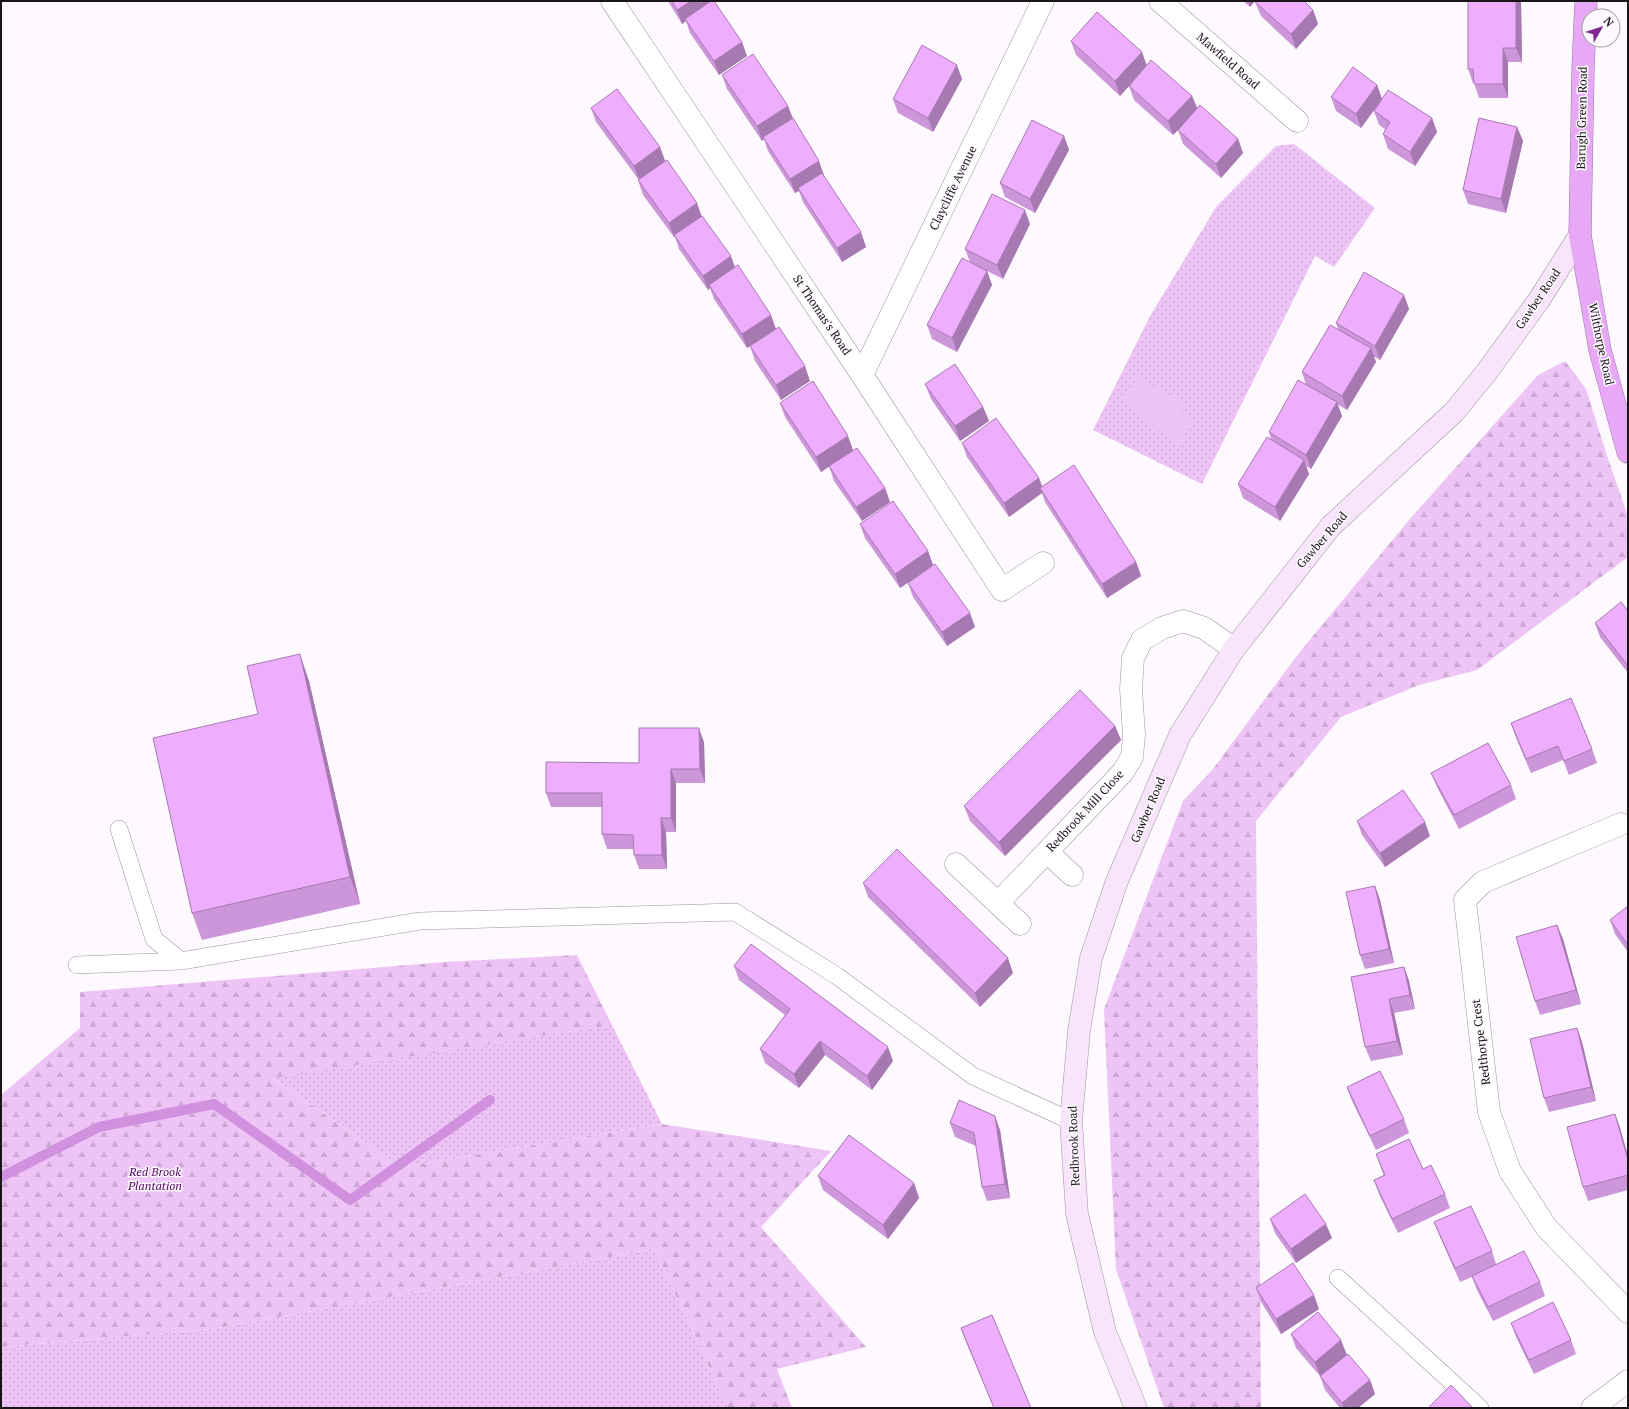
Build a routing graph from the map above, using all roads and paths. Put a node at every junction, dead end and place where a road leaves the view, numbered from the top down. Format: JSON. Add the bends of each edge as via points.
{"nodes":[{"id":1,"x":612,"y":1,"type":"edge"},
{"id":2,"x":1043,"y":1,"type":"edge"},
{"id":3,"x":1160,"y":1,"type":"edge"},
{"id":4,"x":1586,"y":1,"type":"edge"},
{"id":5,"x":1297,"y":121,"type":"dead end"},
{"id":6,"x":1580,"y":235,"type":"junction"},
{"id":7,"x":862,"y":375,"type":"junction"},
{"id":8,"x":1628,"y":452,"type":"edge"},
{"id":9,"x":1043,"y":563,"type":"dead end"},
{"id":10,"x":1234,"y":649,"type":"junction"},
{"id":11,"x":1624,"y":822,"type":"edge"},
{"id":12,"x":119,"y":829,"type":"dead end"},
{"id":13,"x":1047,"y":852,"type":"junction"},
{"id":14,"x":956,"y":864,"type":"dead end"},
{"id":15,"x":1072,"y":875,"type":"dead end"},
{"id":16,"x":1117,"y":881,"type":"joint"},
{"id":17,"x":998,"y":903,"type":"junction"},
{"id":18,"x":1020,"y":924,"type":"dead end"},
{"id":19,"x":181,"y":962,"type":"junction"},
{"id":20,"x":77,"y":965,"type":"dead end"},
{"id":21,"x":1071,"y":1121,"type":"junction"},
{"id":22,"x":1338,"y":1278,"type":"dead end"},
{"id":23,"x":1628,"y":1312,"type":"edge"},
{"id":24,"x":1628,"y":1381,"type":"edge"},
{"id":25,"x":1136,"y":1408,"type":"edge"},
{"id":26,"x":1480,"y":1408,"type":"edge"},
{"id":27,"x":1592,"y":1408,"type":"edge"}],
"edges":[{"from":1,"to":7,"type":"street","name":"St Thomas's Road"},
{"from":2,"to":7,"type":"street","name":"Claycliffe Avenue"},
{"from":3,"to":5,"type":"street","name":"Mawfield Road"},
{"from":4,"to":6,"type":"highway","name":"Barugh Green Road"},
{"from":6,"to":8,"type":"highway","name":"Wilthorpe Road","via":[[1600,350]]},
{"from":6,"to":10,"type":"street","name":"Gawber Road","via":[[1538,300],[1486,373],[1454,412],[1331,526]]},
{"from":7,"to":9,"type":"street","name":"St Thomas's Road","via":[[1002,590]]},
{"from":10,"to":13,"type":"street","name":"Redbrook Mill Close","via":[[1204,628],[1183,621],[1162,628],[1142,640],[1133,658],[1132,756],[1123,772]]},
{"from":10,"to":16,"type":"street","name":"Gawber Road","via":[[1180,735]]},
{"from":11,"to":23,"type":"street","name":"Redthorpe Crest","via":[[1483,882],[1465,900],[1489,1112],[1510,1172],[1546,1227]]},
{"from":12,"to":19,"type":"lane","via":[[154,939]]},
{"from":13,"to":15,"type":"street"},
{"from":13,"to":17,"type":"street","name":"Redbrook Mill Close"},
{"from":14,"to":17,"type":"street"},
{"from":16,"to":21,"type":"street","name":"Redbrook Road","via":[[1091,958],[1079,1031]]},
{"from":17,"to":18,"type":"street"},
{"from":19,"to":20,"type":"lane"},
{"from":19,"to":21,"type":"lane","via":[[420,921],[735,912],[837,976],[973,1076]]},
{"from":21,"to":25,"type":"street","name":"Redbrook Road","via":[[1077,1214],[1105,1332]]},
{"from":22,"to":26,"type":"lane"},
{"from":24,"to":27,"type":"street"}]}
